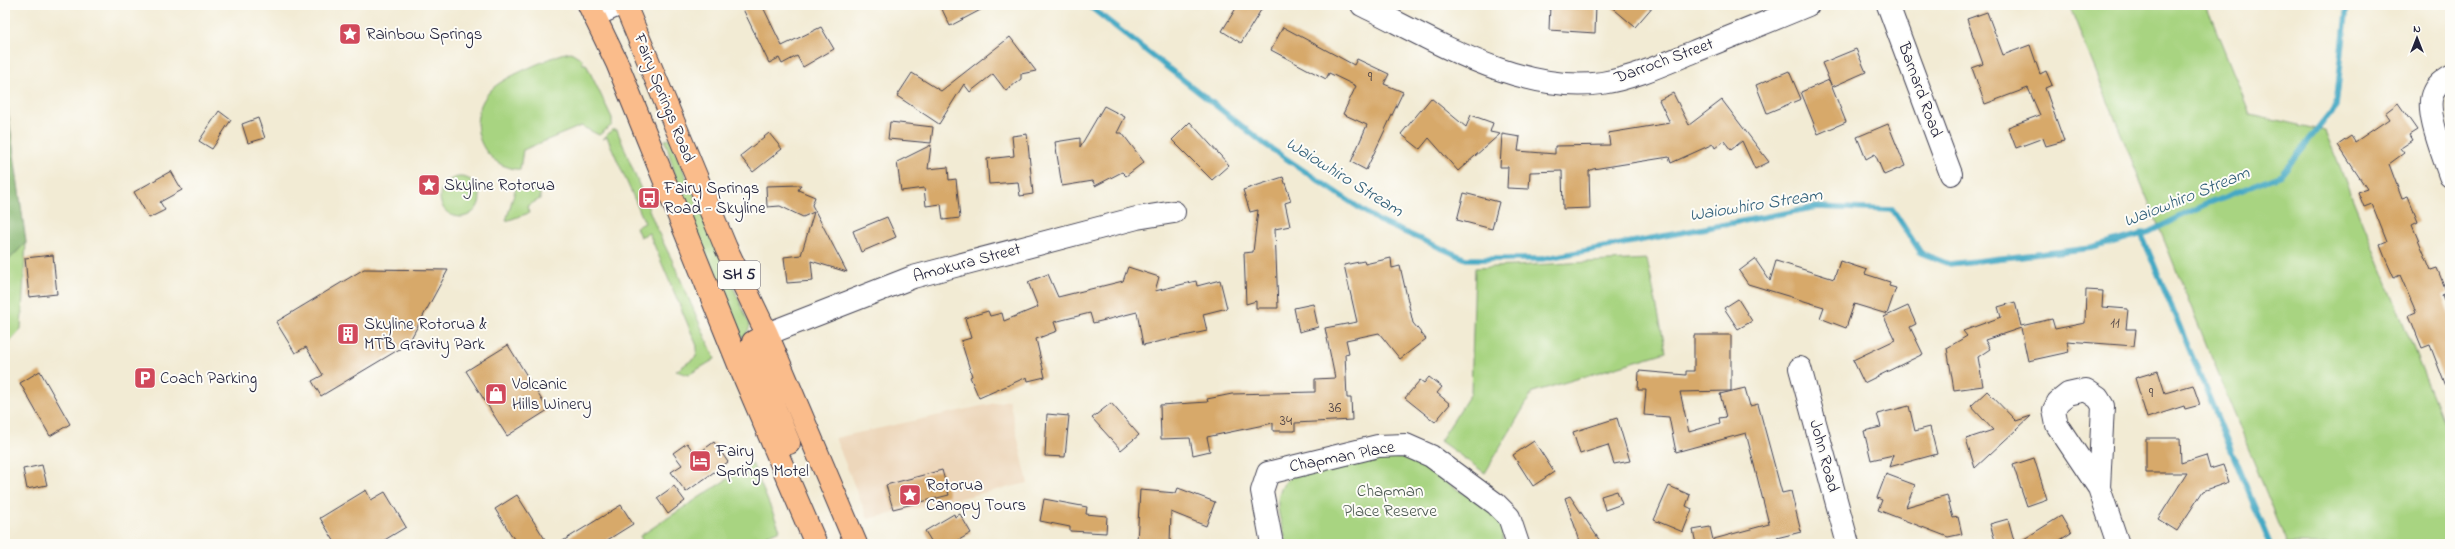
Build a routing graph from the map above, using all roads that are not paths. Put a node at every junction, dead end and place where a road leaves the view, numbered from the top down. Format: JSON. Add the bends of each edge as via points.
{"nodes":[{"id":1,"x":618,"y":5,"type":"edge"},
{"id":2,"x":625,"y":5,"type":"edge"},
{"id":3,"x":1362,"y":5,"type":"edge"},
{"id":4,"x":1808,"y":5,"type":"edge"},
{"id":5,"x":1888,"y":5,"type":"edge"},
{"id":6,"x":592,"y":11,"type":"edge"},
{"id":7,"x":2450,"y":76,"type":"edge"},
{"id":8,"x":1951,"y":174,"type":"dead end"},
{"id":9,"x":2450,"y":176,"type":"edge"},
{"id":10,"x":1174,"y":212,"type":"dead end"},
{"id":11,"x":768,"y":334,"type":"junction"},
{"id":12,"x":1800,"y":368,"type":"dead end"},
{"id":13,"x":2099,"y":488,"type":"dead end"},
{"id":14,"x":800,"y":507,"type":"junction"},
{"id":15,"x":816,"y":544,"type":"edge"},
{"id":16,"x":856,"y":544,"type":"edge"},
{"id":17,"x":1272,"y":544,"type":"edge"},
{"id":18,"x":1518,"y":544,"type":"edge"},
{"id":19,"x":1848,"y":544,"type":"edge"},
{"id":20,"x":2118,"y":544,"type":"edge"}],
"edges":[{"from":1,"to":6,"type":"street"},
{"from":2,"to":11,"type":"highway","name":"Fairy Springs Road","number":"SH 5","via":[[726,248]]},
{"from":3,"to":4,"type":"street","name":"Darroch Street","via":[[1487,66],[1566,84],[1602,83],[1645,72]]},
{"from":5,"to":8,"type":"street","name":"Barnard Road"},
{"from":6,"to":14,"type":"highway","name":"Fairy Springs Road","number":"SH 5","via":[[617,63],[739,365]]},
{"from":7,"to":9,"type":"street","via":[[2440,83],[2432,94],[2430,109]]},
{"from":10,"to":11,"type":"street","name":"Amokura Street","via":[[1137,218],[913,277]]},
{"from":11,"to":14,"type":"highway","via":[[753,342],[752,354],[794,455]]},
{"from":11,"to":16,"type":"highway","name":"Fairy Springs Road","number":"SH 5"},
{"from":12,"to":19,"type":"street","name":"John Road"},
{"from":13,"to":20,"type":"street"},
{"from":14,"to":15,"type":"highway","name":"Fairy Springs Road","number":"SH 5"},
{"from":17,"to":18,"type":"street","name":"Chapman Place","via":[[1262,491],[1268,473],[1378,446],[1406,445],[1431,456],[1496,504],[1509,517]]}]}
